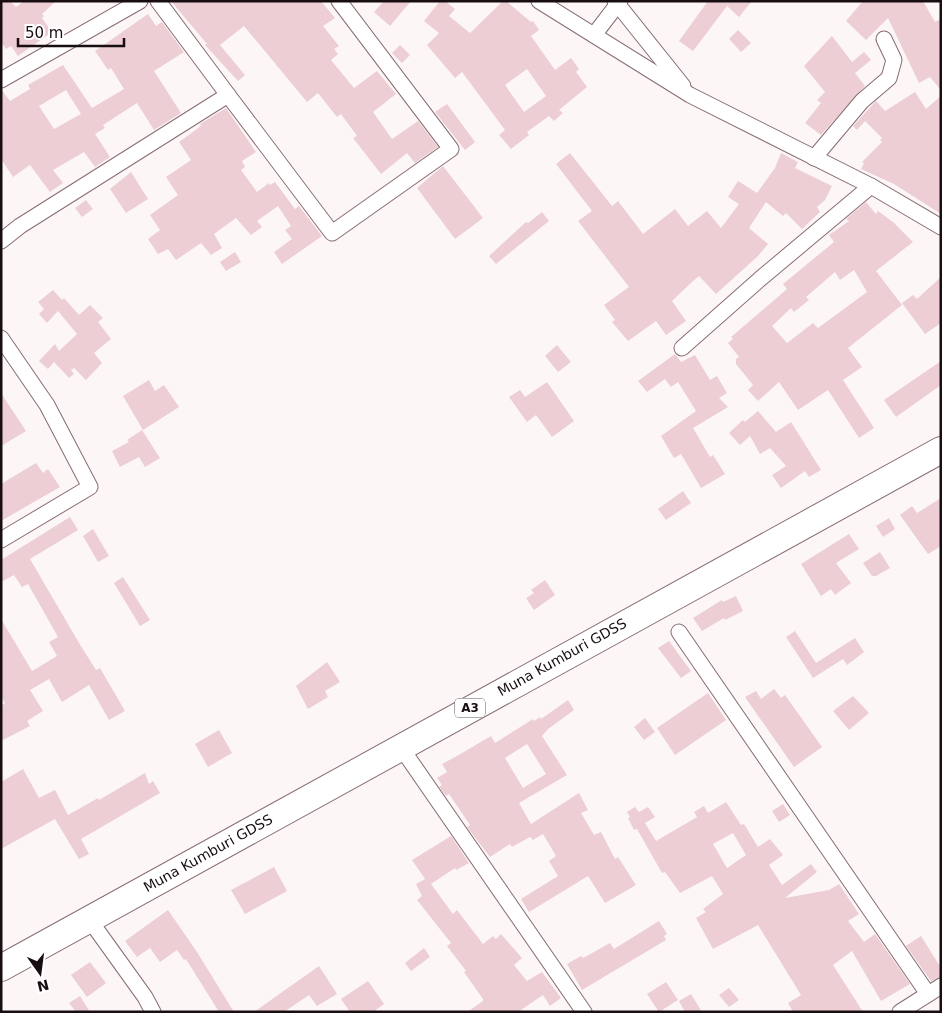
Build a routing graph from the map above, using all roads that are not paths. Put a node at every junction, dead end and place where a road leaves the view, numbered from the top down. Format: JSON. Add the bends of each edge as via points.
{"nodes":[{"id":1,"x":140,"y":1,"type":"edge"},
{"id":2,"x":158,"y":1,"type":"edge"},
{"id":3,"x":338,"y":1,"type":"edge"},
{"id":4,"x":540,"y":1,"type":"edge"},
{"id":5,"x":618,"y":2,"type":"edge"},
{"id":6,"x":594,"y":35,"type":"junction"},
{"id":7,"x":884,"y":39,"type":"dead end"},
{"id":8,"x":1,"y":80,"type":"edge"},
{"id":9,"x":228,"y":95,"type":"junction"},
{"id":10,"x":690,"y":95,"type":"junction"},
{"id":11,"x":814,"y":158,"type":"junction"},
{"id":12,"x":872,"y":186,"type":"junction"},
{"id":13,"x":941,"y":227,"type":"edge"},
{"id":14,"x":1,"y":241,"type":"edge"},
{"id":15,"x":2,"y":341,"type":"edge"},
{"id":16,"x":682,"y":348,"type":"dead end"},
{"id":17,"x":941,"y":430,"type":"edge"},
{"id":18,"x":941,"y":450,"type":"edge"},
{"id":19,"x":1,"y":540,"type":"edge"},
{"id":20,"x":679,"y":632,"type":"dead end"},
{"id":21,"x":400,"y":746,"type":"junction"},
{"id":22,"x":89,"y":919,"type":"junction"},
{"id":23,"x":1,"y":947,"type":"edge"},
{"id":24,"x":1,"y":968,"type":"edge"},
{"id":25,"x":934,"y":990,"type":"edge"},
{"id":26,"x":153,"y":1012,"type":"edge"},
{"id":27,"x":584,"y":1012,"type":"edge"},
{"id":28,"x":900,"y":1012,"type":"edge"}],
"edges":[{"from":1,"to":8,"type":"street"},
{"from":2,"to":9,"type":"street"},
{"from":3,"to":9,"type":"street","via":[[451,149],[332,233]]},
{"from":4,"to":6,"type":"street"},
{"from":5,"to":6,"type":"street"},
{"from":5,"to":10,"type":"street"},
{"from":6,"to":10,"type":"street"},
{"from":7,"to":11,"type":"street","via":[[894,60],[889,78],[862,101]]},
{"from":9,"to":14,"type":"street"},
{"from":10,"to":11,"type":"street"},
{"from":11,"to":12,"type":"street"},
{"from":12,"to":13,"type":"street"},
{"from":12,"to":16,"type":"street"},
{"from":15,"to":19,"type":"street","via":[[47,405],[90,488]]},
{"from":17,"to":23,"type":"highway","name":"Muna Kumburi GDSS","number":"A3"},
{"from":18,"to":21,"type":"highway","name":"Muna Kumburi GDSS","number":"A3"},
{"from":20,"to":25,"type":"street"},
{"from":21,"to":22,"type":"highway","name":"Muna Kumburi GDSS","number":"A3"},
{"from":21,"to":27,"type":"street"},
{"from":22,"to":24,"type":"highway","name":"Muna Kumburi GDSS","number":"A3"},
{"from":22,"to":26,"type":"street"},
{"from":25,"to":28,"type":"street"}]}
